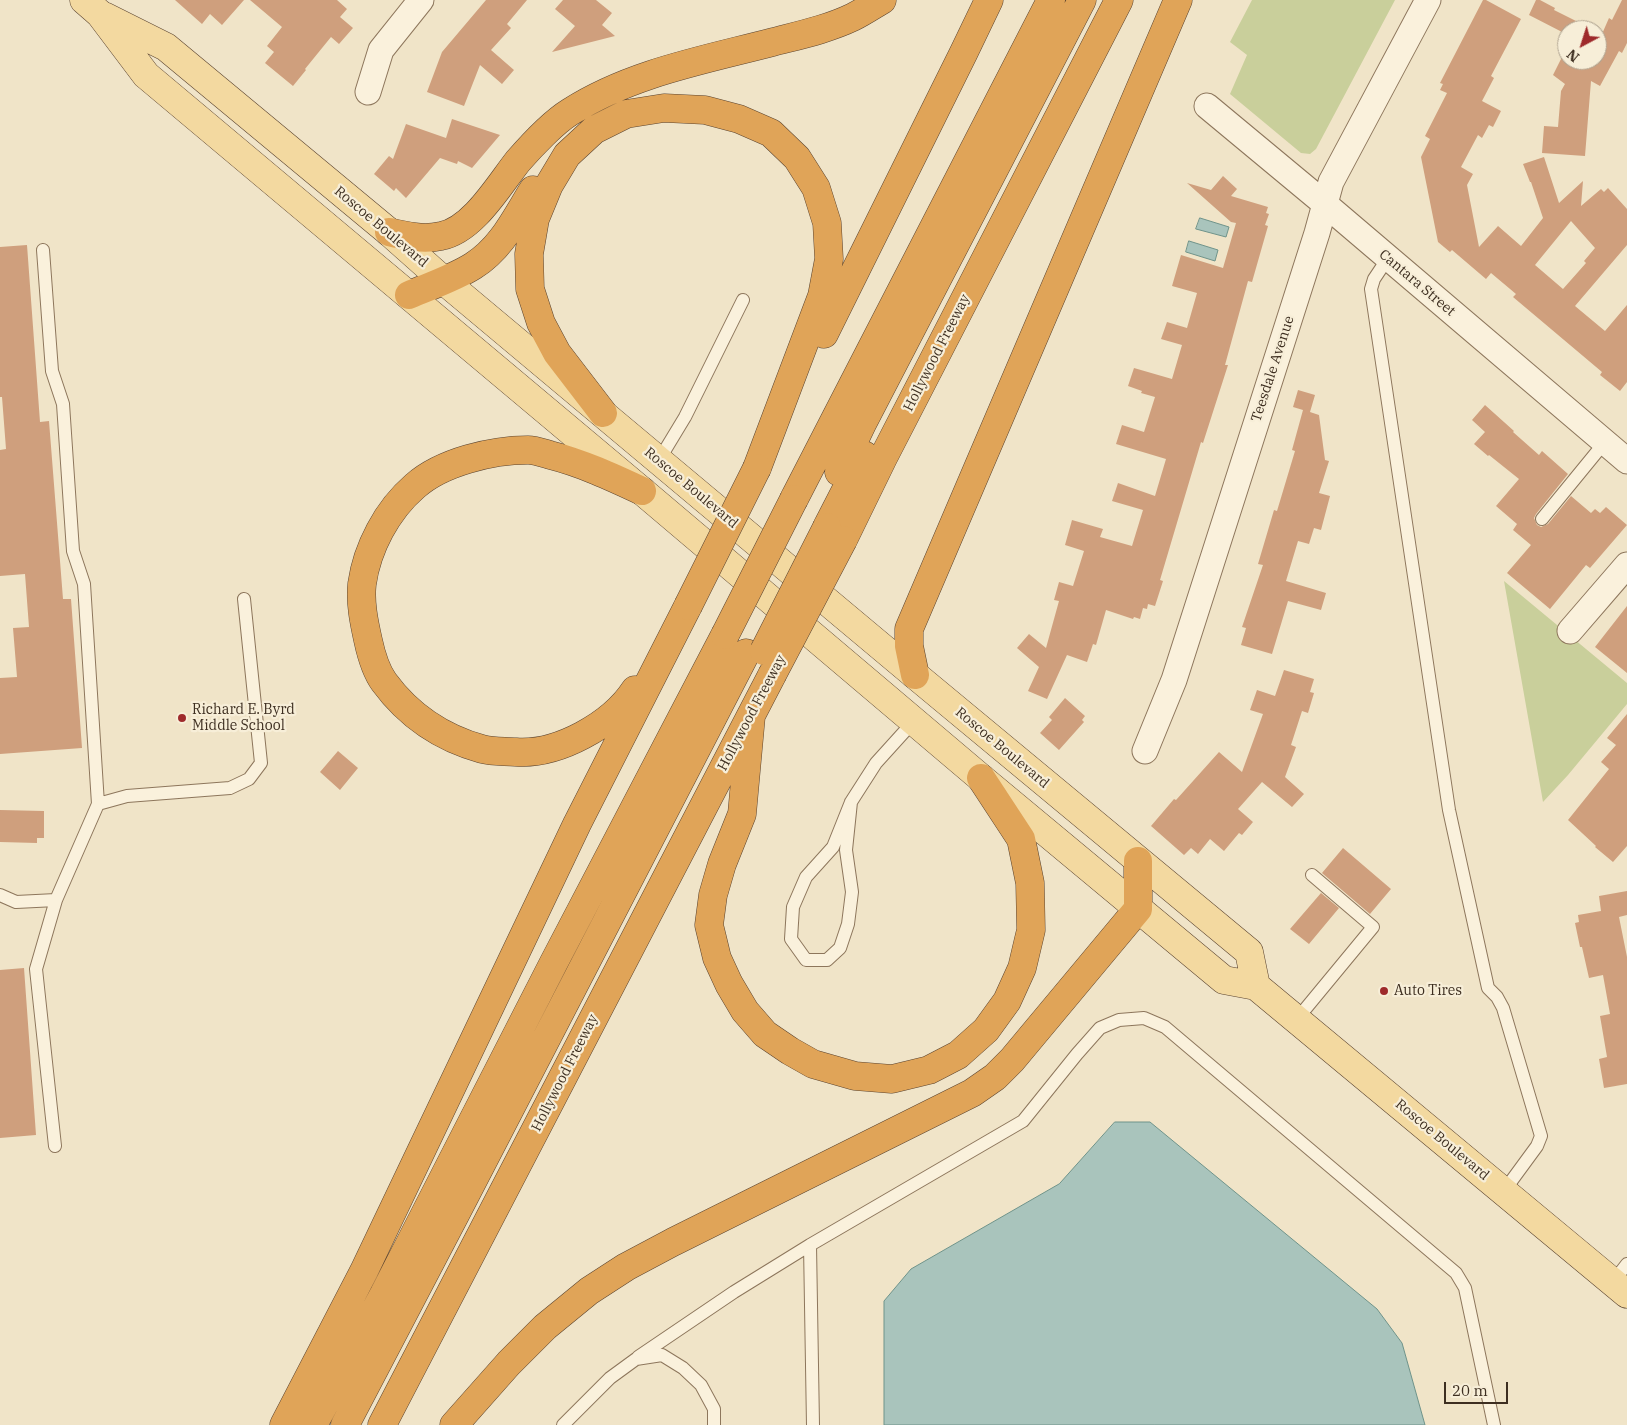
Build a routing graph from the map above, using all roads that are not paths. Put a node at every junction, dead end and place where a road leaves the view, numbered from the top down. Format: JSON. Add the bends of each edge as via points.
{"nodes":[{"id":1,"x":422,"y":0,"type":"edge"},
{"id":2,"x":882,"y":0,"type":"edge"},
{"id":3,"x":989,"y":0,"type":"edge"},
{"id":4,"x":1051,"y":0,"type":"edge"},
{"id":5,"x":1082,"y":0,"type":"edge"},
{"id":6,"x":1101,"y":0,"type":"edge"},
{"id":7,"x":1119,"y":0,"type":"edge"},
{"id":8,"x":1178,"y":0,"type":"edge"},
{"id":9,"x":1428,"y":0,"type":"edge"},
{"id":10,"x":92,"y":7,"type":"edge"},
{"id":11,"x":368,"y":92,"type":"dead end"},
{"id":12,"x":1207,"y":106,"type":"dead end"},
{"id":13,"x":567,"y":155,"type":"junction"},
{"id":14,"x":1325,"y":204,"type":"junction"},
{"id":15,"x":389,"y":232,"type":"junction"},
{"id":16,"x":43,"y":250,"type":"dead end"},
{"id":17,"x":1388,"y":258,"type":"junction"},
{"id":18,"x":443,"y":280,"type":"junction"},
{"id":19,"x":409,"y":295,"type":"junction"},
{"id":20,"x":743,"y":300,"type":"dead end"},
{"id":21,"x":603,"y":413,"type":"junction"},
{"id":22,"x":1605,"y":442,"type":"junction"},
{"id":23,"x":659,"y":460,"type":"junction"},
{"id":24,"x":1627,"y":461,"type":"edge"},
{"id":25,"x":757,"y":468,"type":"junction"},
{"id":26,"x":642,"y":491,"type":"junction"},
{"id":27,"x":1542,"y":518,"type":"dead end"},
{"id":28,"x":829,"y":528,"type":"junction"},
{"id":29,"x":1627,"y":565,"type":"edge"},
{"id":30,"x":244,"y":599,"type":"dead end"},
{"id":31,"x":688,"y":606,"type":"junction"},
{"id":32,"x":1570,"y":631,"type":"dead end"},
{"id":33,"x":759,"y":664,"type":"junction"},
{"id":34,"x":915,"y":675,"type":"junction"},
{"id":35,"x":750,"y":716,"type":"junction"},
{"id":36,"x":914,"y":721,"type":"junction"},
{"id":37,"x":1145,"y":751,"type":"dead end"},
{"id":38,"x":981,"y":778,"type":"junction"},
{"id":39,"x":851,"y":802,"type":"junction"},
{"id":40,"x":98,"y":804,"type":"junction"},
{"id":41,"x":1138,"y":861,"type":"junction"},
{"id":42,"x":1312,"y":875,"type":"dead end"},
{"id":43,"x":0,"y":895,"type":"edge"},
{"id":44,"x":56,"y":900,"type":"junction"},
{"id":45,"x":1138,"y":910,"type":"junction"},
{"id":46,"x":1256,"y":986,"type":"junction"},
{"id":47,"x":1297,"y":1019,"type":"junction"},
{"id":48,"x":55,"y":1146,"type":"dead end"},
{"id":49,"x":1504,"y":1191,"type":"junction"},
{"id":50,"x":810,"y":1245,"type":"junction"},
{"id":51,"x":1622,"y":1280,"type":"edge"},
{"id":52,"x":636,"y":1359,"type":"junction"},
{"id":53,"x":284,"y":1425,"type":"edge"},
{"id":54,"x":313,"y":1425,"type":"edge"},
{"id":55,"x":345,"y":1425,"type":"edge"},
{"id":56,"x":362,"y":1425,"type":"edge"},
{"id":57,"x":382,"y":1425,"type":"edge"},
{"id":58,"x":454,"y":1425,"type":"edge"},
{"id":59,"x":563,"y":1425,"type":"edge"},
{"id":60,"x":714,"y":1425,"type":"edge"},
{"id":61,"x":813,"y":1425,"type":"edge"},
{"id":62,"x":1494,"y":1425,"type":"edge"}],
"edges":[{"from":1,"to":11,"type":"street","via":[[380,50]]},
{"from":2,"to":15,"type":"highway","via":[[852,18],[806,34],[637,79],[601,94],[568,113],[544,135],[464,225],[442,236],[417,238]]},
{"from":3,"to":25,"type":"highway"},
{"from":4,"to":54,"type":"highway","bridge":true,"via":[[725,636]]},
{"from":5,"to":28,"type":"highway","via":[[863,422]]},
{"from":6,"to":28,"type":"highway"},
{"from":7,"to":28,"type":"highway","name":"Hollywood Freeway","via":[[883,458]]},
{"from":8,"to":34,"type":"highway","via":[[909,629]]},
{"from":9,"to":14,"type":"street","name":"Teesdale Avenue","via":[[1331,182]]},
{"from":10,"to":15,"type":"main road","name":"Roscoe Boulevard","via":[[166,46]]},
{"from":10,"to":19,"type":"main road","name":"Roscoe Boulevard","via":[[146,75]]},
{"from":12,"to":14,"type":"street","name":"Cantara Street"},
{"from":13,"to":18,"type":"highway","via":[[540,178],[511,228],[491,251],[473,266]]},
{"from":13,"to":21,"type":"highway","via":[[534,219],[529,254],[530,288],[541,323],[557,353]]},
{"from":13,"to":25,"type":"highway","via":[[594,130],[626,114],[664,108],[704,110],[739,119],[771,133],[797,158],[816,188],[827,223],[829,259],[822,296]]},
{"from":14,"to":17,"type":"street","name":"Cantara Street"},
{"from":14,"to":37,"type":"street","name":"Teesdale Avenue","via":[[1174,680]]},
{"from":15,"to":18,"type":"main road","name":"Roscoe Boulevard"},
{"from":16,"to":40,"type":"lane","via":[[52,370],[63,404],[73,550],[84,584]]},
{"from":17,"to":22,"type":"street","name":"Cantara Street"},
{"from":17,"to":49,"type":"lane","via":[[1370,290],[1449,810],[1488,988],[1503,1008],[1541,1136]]},
{"from":18,"to":19,"type":"highway"},
{"from":18,"to":21,"type":"main road","name":"Roscoe Boulevard"},
{"from":19,"to":26,"type":"main road","name":"Roscoe Boulevard"},
{"from":20,"to":23,"type":"lane","via":[[685,417]]},
{"from":21,"to":23,"type":"main road","name":"Roscoe Boulevard"},
{"from":22,"to":24,"type":"street","name":"Cantara Street"},
{"from":22,"to":27,"type":"lane"},
{"from":23,"to":34,"type":"main road","name":"Roscoe Boulevard"},
{"from":25,"to":31,"type":"highway","bridge":true},
{"from":26,"to":31,"type":"highway","via":[[574,462],[530,450],[489,453],[447,466],[415,485],[389,514],[370,553],[362,584],[362,617],[371,651],[384,681],[410,711],[445,736],[484,750],[527,753],[565,744],[603,724],[631,696]]},
{"from":26,"to":36,"type":"main road","name":"Roscoe Boulevard"},
{"from":28,"to":33,"type":"highway","name":"Hollywood Freeway","bridge":true},
{"from":28,"to":33,"type":"highway"},
{"from":29,"to":32,"type":"street"},
{"from":30,"to":40,"type":"lane","via":[[261,762],[249,779],[230,788],[127,796]]},
{"from":31,"to":53,"type":"highway","via":[[577,824],[364,1271]]},
{"from":33,"to":35,"type":"highway","name":"Hollywood Freeway"},
{"from":33,"to":55,"type":"highway","via":[[455,1215]]},
{"from":33,"to":56,"type":"highway"},
{"from":34,"to":41,"type":"main road","name":"Roscoe Boulevard"},
{"from":35,"to":38,"type":"highway","via":[[742,814],[722,864],[709,925],[718,958],[737,997],[765,1034],[813,1064],[855,1076],[892,1078],[929,1070],[958,1055],[986,1030],[1007,1001],[1022,968],[1031,930],[1030,883],[1021,839]]},
{"from":35,"to":57,"type":"highway","name":"Hollywood Freeway"},
{"from":36,"to":38,"type":"main road","name":"Roscoe Boulevard"},
{"from":36,"to":39,"type":"lane","via":[[876,762]]},
{"from":38,"to":45,"type":"main road","name":"Roscoe Boulevard"},
{"from":39,"to":39,"type":"lane","via":[[833,847],[806,877],[793,907],[791,939],[806,960],[827,960],[840,948],[848,924],[852,892],[846,850]]},
{"from":40,"to":44,"type":"lane"},
{"from":41,"to":45,"type":"highway"},
{"from":41,"to":46,"type":"main road","name":"Roscoe Boulevard","via":[[1248,952]]},
{"from":42,"to":47,"type":"lane","via":[[1374,927]]},
{"from":43,"to":44,"type":"lane","via":[[16,902]]},
{"from":44,"to":48,"type":"lane","via":[[36,969]]},
{"from":45,"to":46,"type":"main road","name":"Roscoe Boulevard","via":[[1224,980]]},
{"from":45,"to":58,"type":"highway","via":[[1019,1053],[995,1077],[972,1093],[626,1267],[589,1291],[546,1328]]},
{"from":46,"to":47,"type":"main road","name":"Roscoe Boulevard"},
{"from":47,"to":49,"type":"main road","name":"Roscoe Boulevard"},
{"from":49,"to":51,"type":"main road","name":"Roscoe Boulevard"},
{"from":50,"to":52,"type":"lane"},
{"from":50,"to":61,"type":"lane"},
{"from":50,"to":62,"type":"lane","via":[[1023,1121],[1100,1028],[1119,1020],[1144,1018],[1165,1027],[1456,1273],[1465,1288]]},
{"from":52,"to":59,"type":"lane","via":[[610,1378]]},
{"from":52,"to":60,"type":"lane","via":[[662,1356],[683,1368],[701,1385],[714,1409]]}]}
